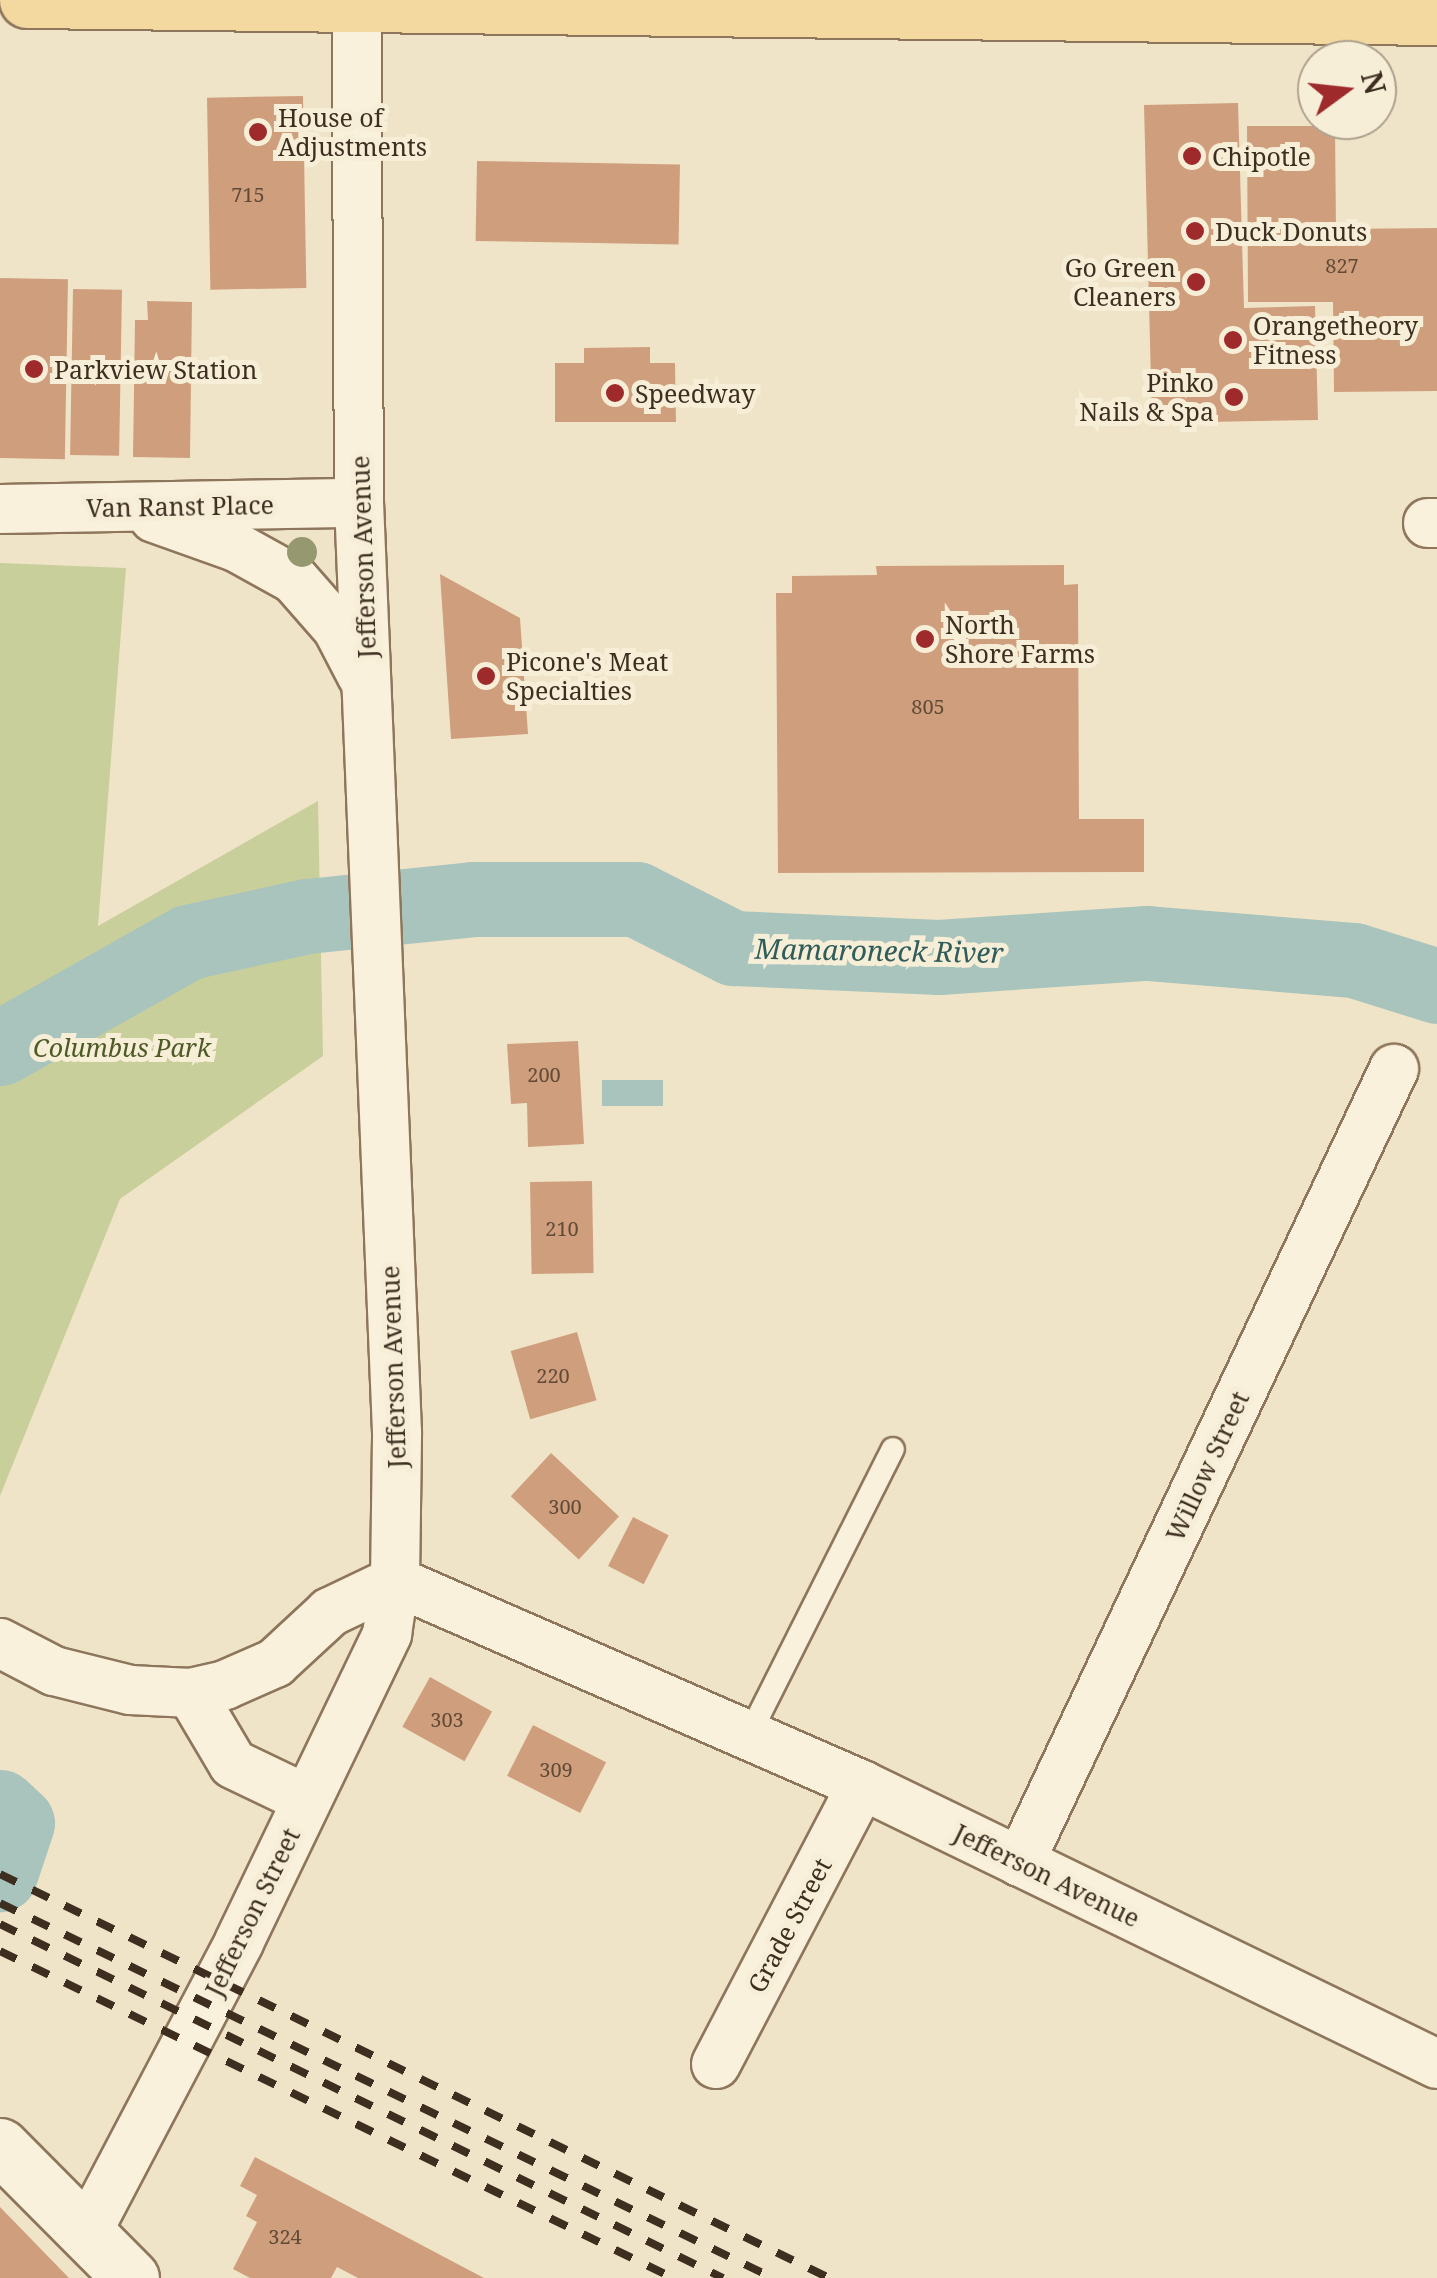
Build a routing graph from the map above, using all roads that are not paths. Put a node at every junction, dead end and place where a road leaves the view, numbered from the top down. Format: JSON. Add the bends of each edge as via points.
{"nodes":[{"id":1,"x":26,"y":0,"type":"edge"},
{"id":2,"x":47,"y":0,"type":"edge"},
{"id":3,"x":356,"y":4,"type":"junction"},
{"id":4,"x":915,"y":5,"type":"edge"},
{"id":5,"x":1381,"y":8,"type":"edge"},
{"id":6,"x":1437,"y":17,"type":"edge"},
{"id":7,"x":360,"y":503,"type":"junction"},
{"id":8,"x":122,"y":507,"type":"junction"},
{"id":9,"x":0,"y":508,"type":"edge"},
{"id":10,"x":368,"y":687,"type":"junction"},
{"id":11,"x":1394,"y":1070,"type":"dead end"},
{"id":12,"x":892,"y":1449,"type":"dead end"},
{"id":13,"x":395,"y":1582,"type":"junction"},
{"id":14,"x":0,"y":1644,"type":"edge"},
{"id":15,"x":191,"y":1693,"type":"junction"},
{"id":16,"x":749,"y":1734,"type":"junction"},
{"id":17,"x":862,"y":1785,"type":"junction"},
{"id":18,"x":306,"y":1799,"type":"junction"},
{"id":19,"x":1020,"y":1862,"type":"junction"},
{"id":20,"x":716,"y":2064,"type":"dead end"},
{"id":21,"x":1437,"y":2064,"type":"edge"},
{"id":22,"x":0,"y":2146,"type":"edge"},
{"id":23,"x":86,"y":2234,"type":"junction"},
{"id":24,"x":131,"y":2278,"type":"edge"}],
"edges":[{"from":1,"to":2,"type":"main road"},
{"from":2,"to":3,"type":"main road"},
{"from":3,"to":4,"type":"main road"},
{"from":3,"to":7,"type":"street","name":"Jefferson Avenue"},
{"from":4,"to":5,"type":"main road"},
{"from":5,"to":6,"type":"main road"},
{"from":7,"to":8,"type":"street","name":"Van Ranst Place"},
{"from":7,"to":10,"type":"street","name":"Jefferson Avenue"},
{"from":8,"to":9,"type":"street","name":"Van Ranst Place"},
{"from":8,"to":10,"type":"street","via":[[236,546],[294,578],[338,628]]},
{"from":10,"to":13,"type":"street","name":"Jefferson Avenue","via":[[397,1432]]},
{"from":11,"to":19,"type":"street","name":"Willow Street"},
{"from":12,"to":16,"type":"lane"},
{"from":13,"to":15,"type":"street","via":[[330,1612],[276,1662]]},
{"from":13,"to":16,"type":"street","name":"Jefferson Avenue"},
{"from":13,"to":18,"type":"street","name":"Jefferson Street","via":[[387,1634]]},
{"from":14,"to":15,"type":"street","via":[[54,1671],[130,1690]]},
{"from":15,"to":18,"type":"street","via":[[233,1764]]},
{"from":16,"to":17,"type":"street","name":"Jefferson Avenue"},
{"from":17,"to":19,"type":"street","name":"Jefferson Avenue"},
{"from":17,"to":20,"type":"street","name":"Grade Street"},
{"from":18,"to":23,"type":"street","name":"Jefferson Street","via":[[240,1942]]},
{"from":19,"to":21,"type":"street","name":"Jefferson Avenue"},
{"from":22,"to":23,"type":"street"},
{"from":23,"to":24,"type":"street"}]}
